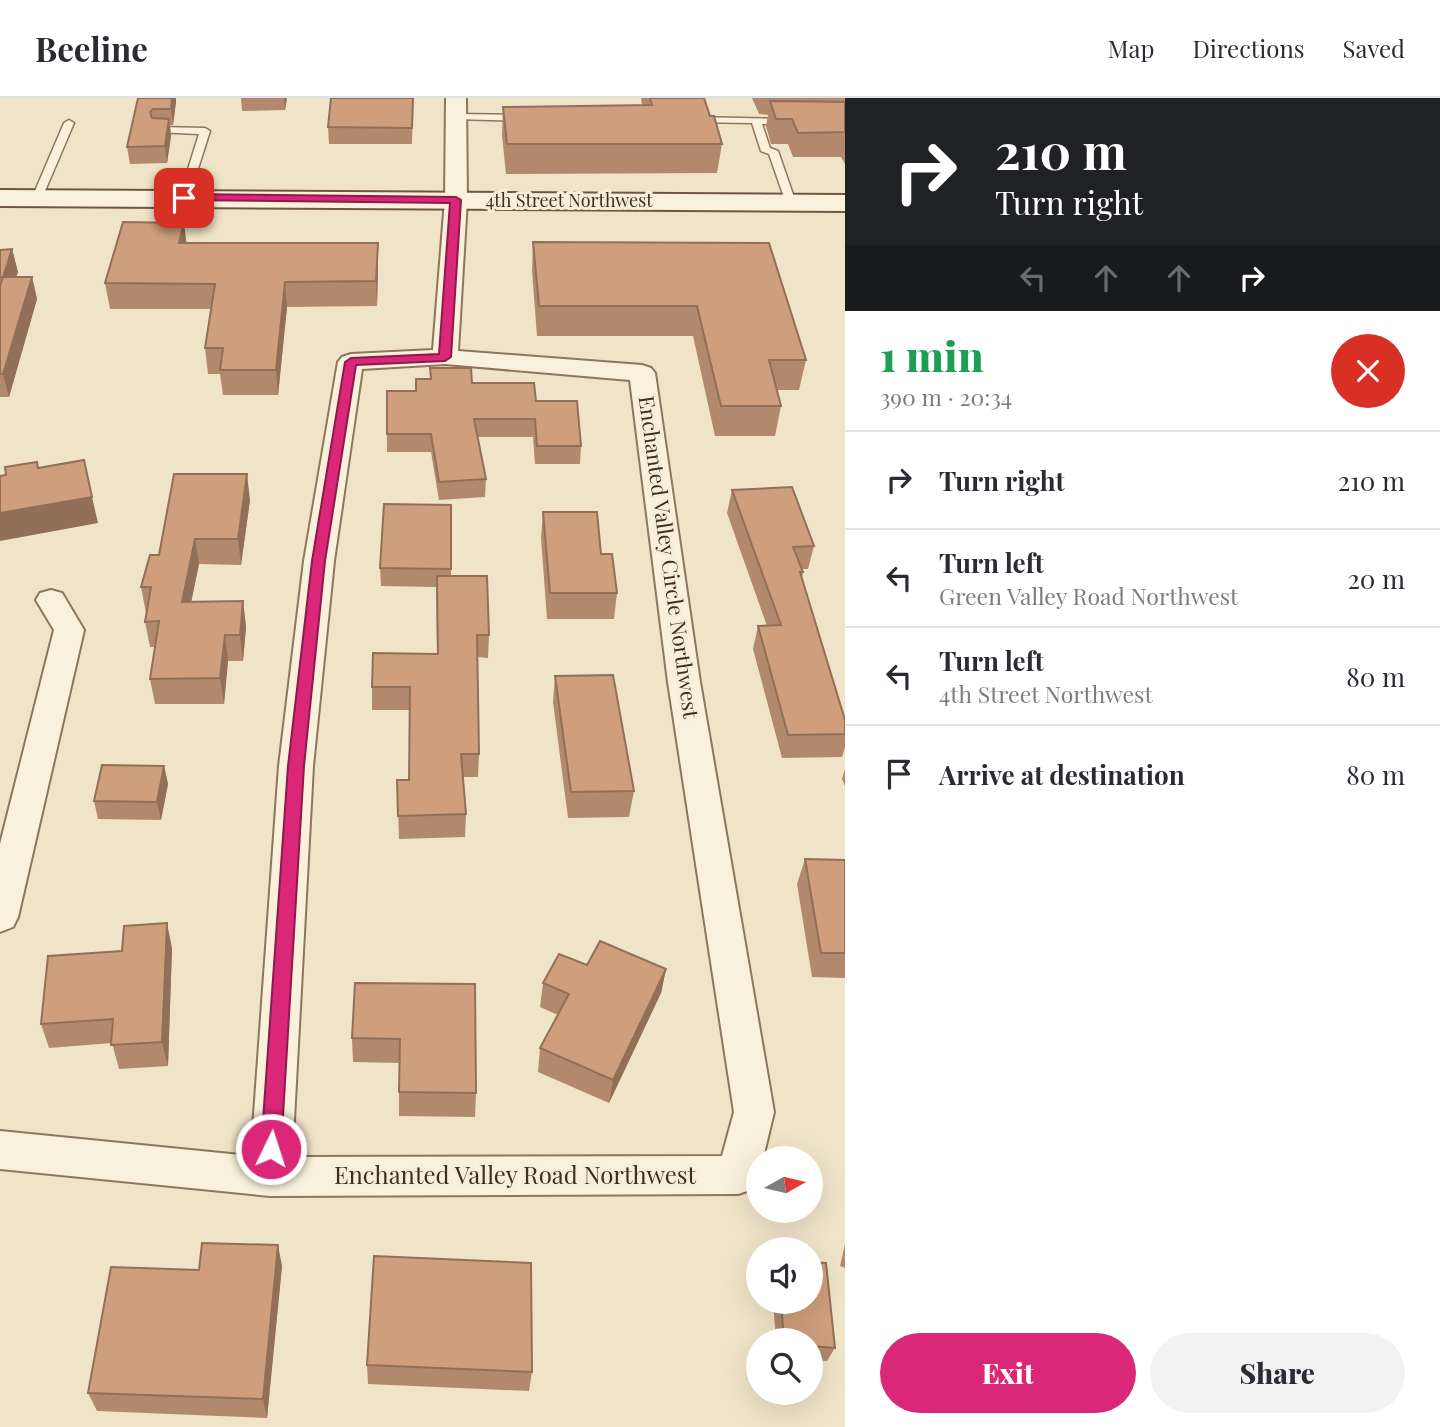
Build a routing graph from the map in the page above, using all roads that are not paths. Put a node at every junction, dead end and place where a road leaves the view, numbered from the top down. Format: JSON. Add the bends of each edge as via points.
{"nodes":[{"id":1,"x":456,"y":107,"type":"edge"},
{"id":2,"x":538,"y":118,"type":"edge"},
{"id":3,"x":688,"y":120,"type":"edge"},
{"id":4,"x":756,"y":120,"type":"junction"},
{"id":5,"x":794,"y":121,"type":"edge"},
{"id":6,"x":69,"y":122,"type":"dead end"},
{"id":7,"x":158,"y":131,"type":"edge"},
{"id":8,"x":0,"y":198,"type":"edge"},
{"id":9,"x":37,"y":198,"type":"junction"},
{"id":10,"x":184,"y":198,"type":"junction"},
{"id":11,"x":456,"y":200,"type":"junction"},
{"id":12,"x":791,"y":203,"type":"junction"},
{"id":13,"x":845,"y":203,"type":"edge"},
{"id":14,"x":445,"y":357,"type":"junction"},
{"id":15,"x":51,"y":600,"type":"dead end"},
{"id":16,"x":0,"y":917,"type":"edge"},
{"id":17,"x":0,"y":1150,"type":"edge"},
{"id":18,"x":738,"y":1175,"type":"joint"},
{"id":19,"x":270,"y":1177,"type":"junction"}],
"edges":[{"from":1,"to":2,"type":"lane"},
{"from":1,"to":11,"type":"street"},
{"from":3,"to":4,"type":"lane"},
{"from":4,"to":5,"type":"lane"},
{"from":4,"to":12,"type":"lane","via":[[766,151],[773,151]]},
{"from":6,"to":9,"type":"lane"},
{"from":7,"to":10,"type":"lane","via":[[205,131]]},
{"from":8,"to":9,"type":"main road","name":"4th Street Northwest"},
{"from":9,"to":10,"type":"main road","name":"4th Street Northwest"},
{"from":10,"to":11,"type":"main road","name":"4th Street Northwest"},
{"from":11,"to":12,"type":"main road","name":"4th Street Northwest"},
{"from":11,"to":14,"type":"street"},
{"from":12,"to":13,"type":"main road","name":"4th Street Northwest"},
{"from":14,"to":18,"type":"street","name":"Enchanted Valley Circle Northwest","via":[[642,373],[684,682],[754,1112]]},
{"from":14,"to":19,"type":"street","name":"Enchanted Valley Circle Northwest","via":[[351,362],[318,561],[296,766]]},
{"from":15,"to":16,"type":"street","via":[[69,630]]},
{"from":17,"to":19,"type":"street","name":"Enchanted Valley Road Northwest"},
{"from":18,"to":19,"type":"street","name":"Enchanted Valley Road Northwest"}]}
